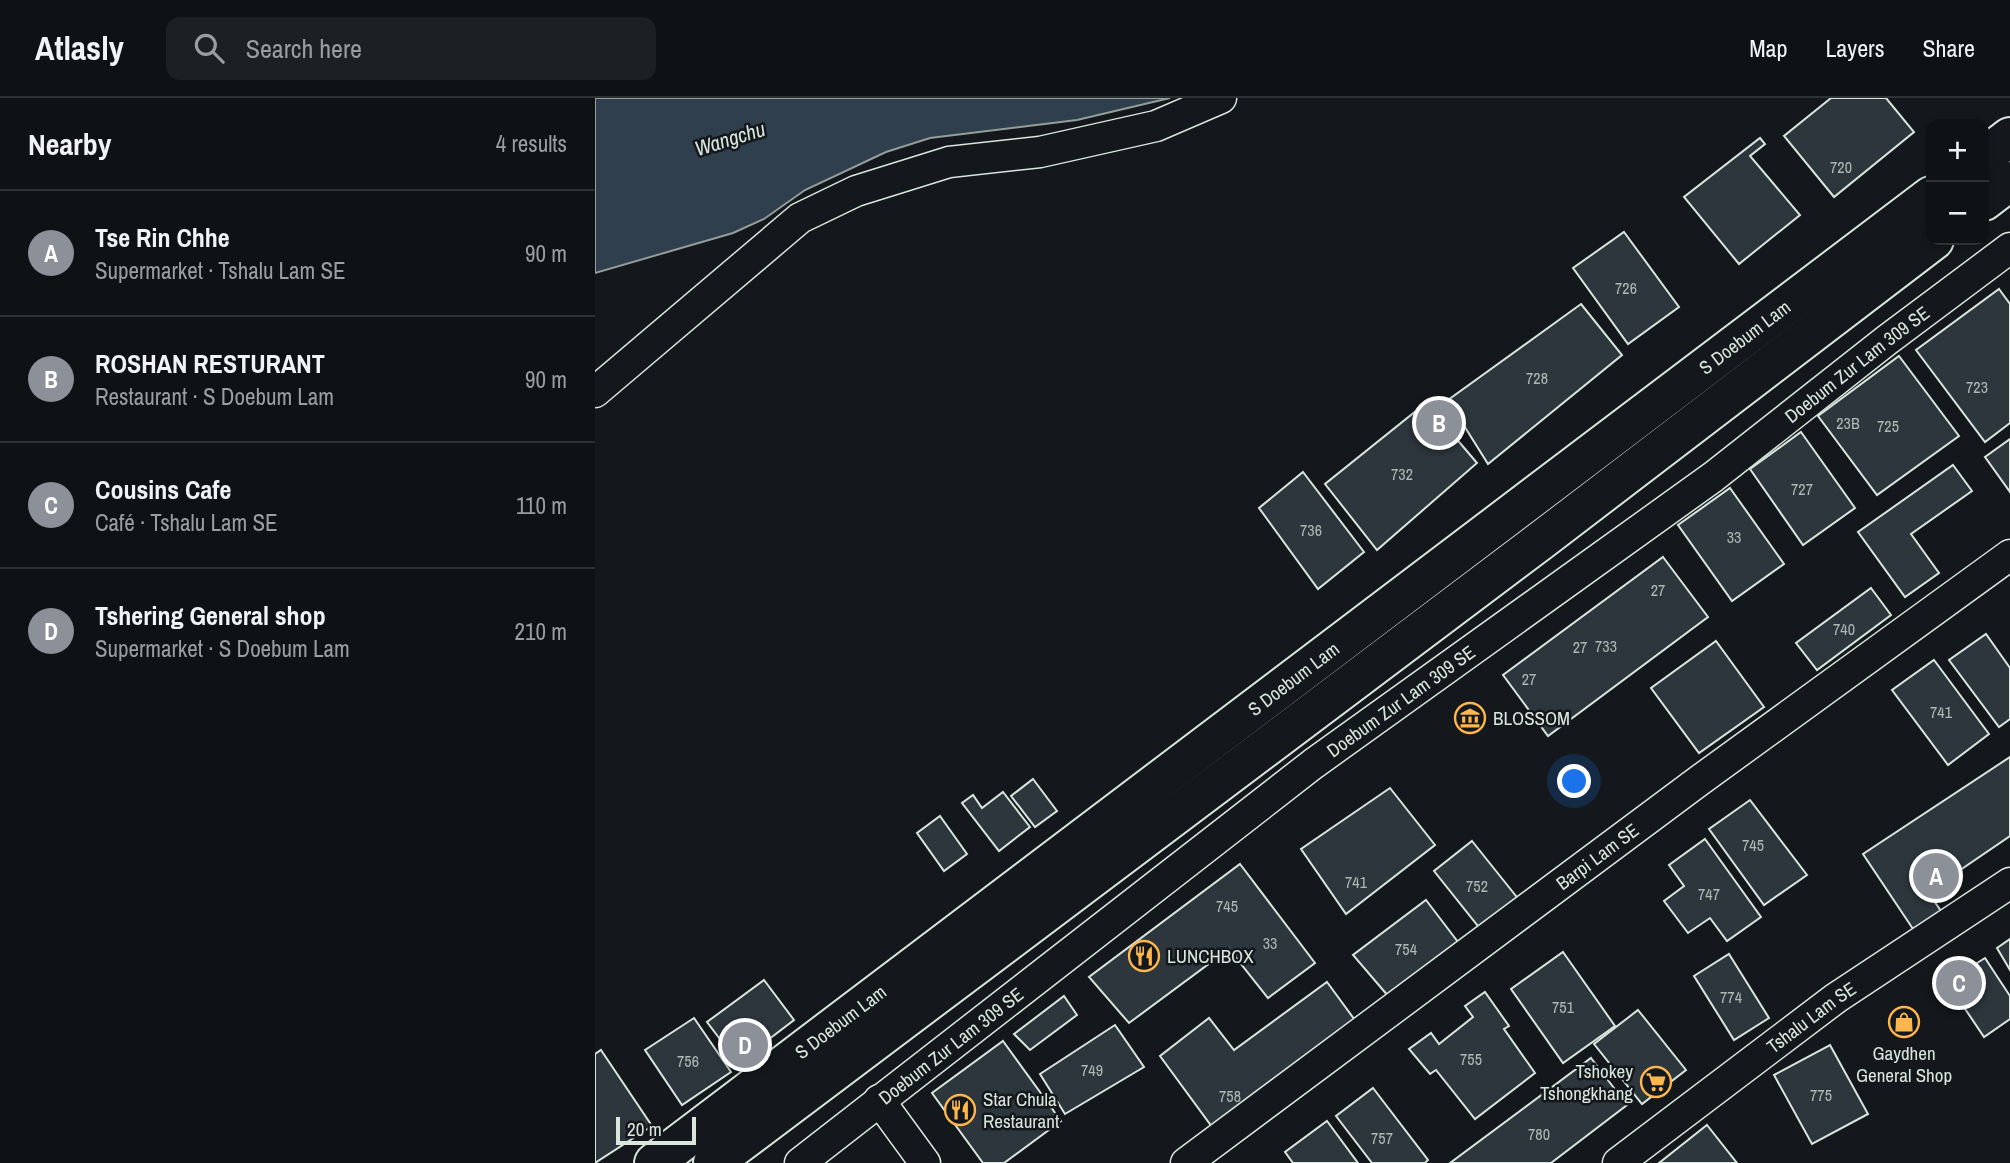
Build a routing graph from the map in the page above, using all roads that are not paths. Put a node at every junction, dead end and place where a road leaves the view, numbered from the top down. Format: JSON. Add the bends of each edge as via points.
{"nodes":[{"id":1,"x":1221,"y":98,"type":"edge"},
{"id":2,"x":2010,"y":137,"type":"edge"},
{"id":3,"x":1989,"y":153,"type":"edge"},
{"id":4,"x":2010,"y":181,"type":"edge"},
{"id":5,"x":1989,"y":197,"type":"edge"},
{"id":6,"x":1926,"y":200,"type":"edge"},
{"id":7,"x":1927,"y":245,"type":"edge"},
{"id":8,"x":2010,"y":248,"type":"edge"},
{"id":9,"x":595,"y":392,"type":"edge"},
{"id":10,"x":2010,"y":555,"type":"edge"},
{"id":11,"x":2010,"y":883,"type":"edge"},
{"id":12,"x":879,"y":1100,"type":"junction"},
{"id":13,"x":654,"y":1163,"type":"edge"},
{"id":14,"x":713,"y":1163,"type":"edge"},
{"id":15,"x":800,"y":1163,"type":"edge"},
{"id":16,"x":925,"y":1163,"type":"edge"},
{"id":17,"x":1186,"y":1163,"type":"edge"},
{"id":18,"x":1618,"y":1163,"type":"edge"}],
"edges":[{"from":1,"to":9,"type":"street","via":[[1156,126],[1040,152],[949,162],[856,191],[800,218]]},
{"from":2,"to":3,"type":"highway"},
{"from":4,"to":5,"type":"highway"},
{"from":6,"to":13,"type":"highway","name":"S Doebum Lam"},
{"from":7,"to":14,"type":"highway","name":"S Doebum Lam"},
{"from":8,"to":12,"type":"street","name":"Doebum Zur Lam 309 SE","via":[[1713,477],[1313,764]]},
{"from":10,"to":17,"type":"street","name":"Barpi Lam SE"},
{"from":11,"to":18,"type":"street","name":"Tshalu Lam SE","via":[[1836,998]]},
{"from":12,"to":15,"type":"street","name":"Doebum Zur Lam 309 SE"},
{"from":12,"to":16,"type":"street"}]}
